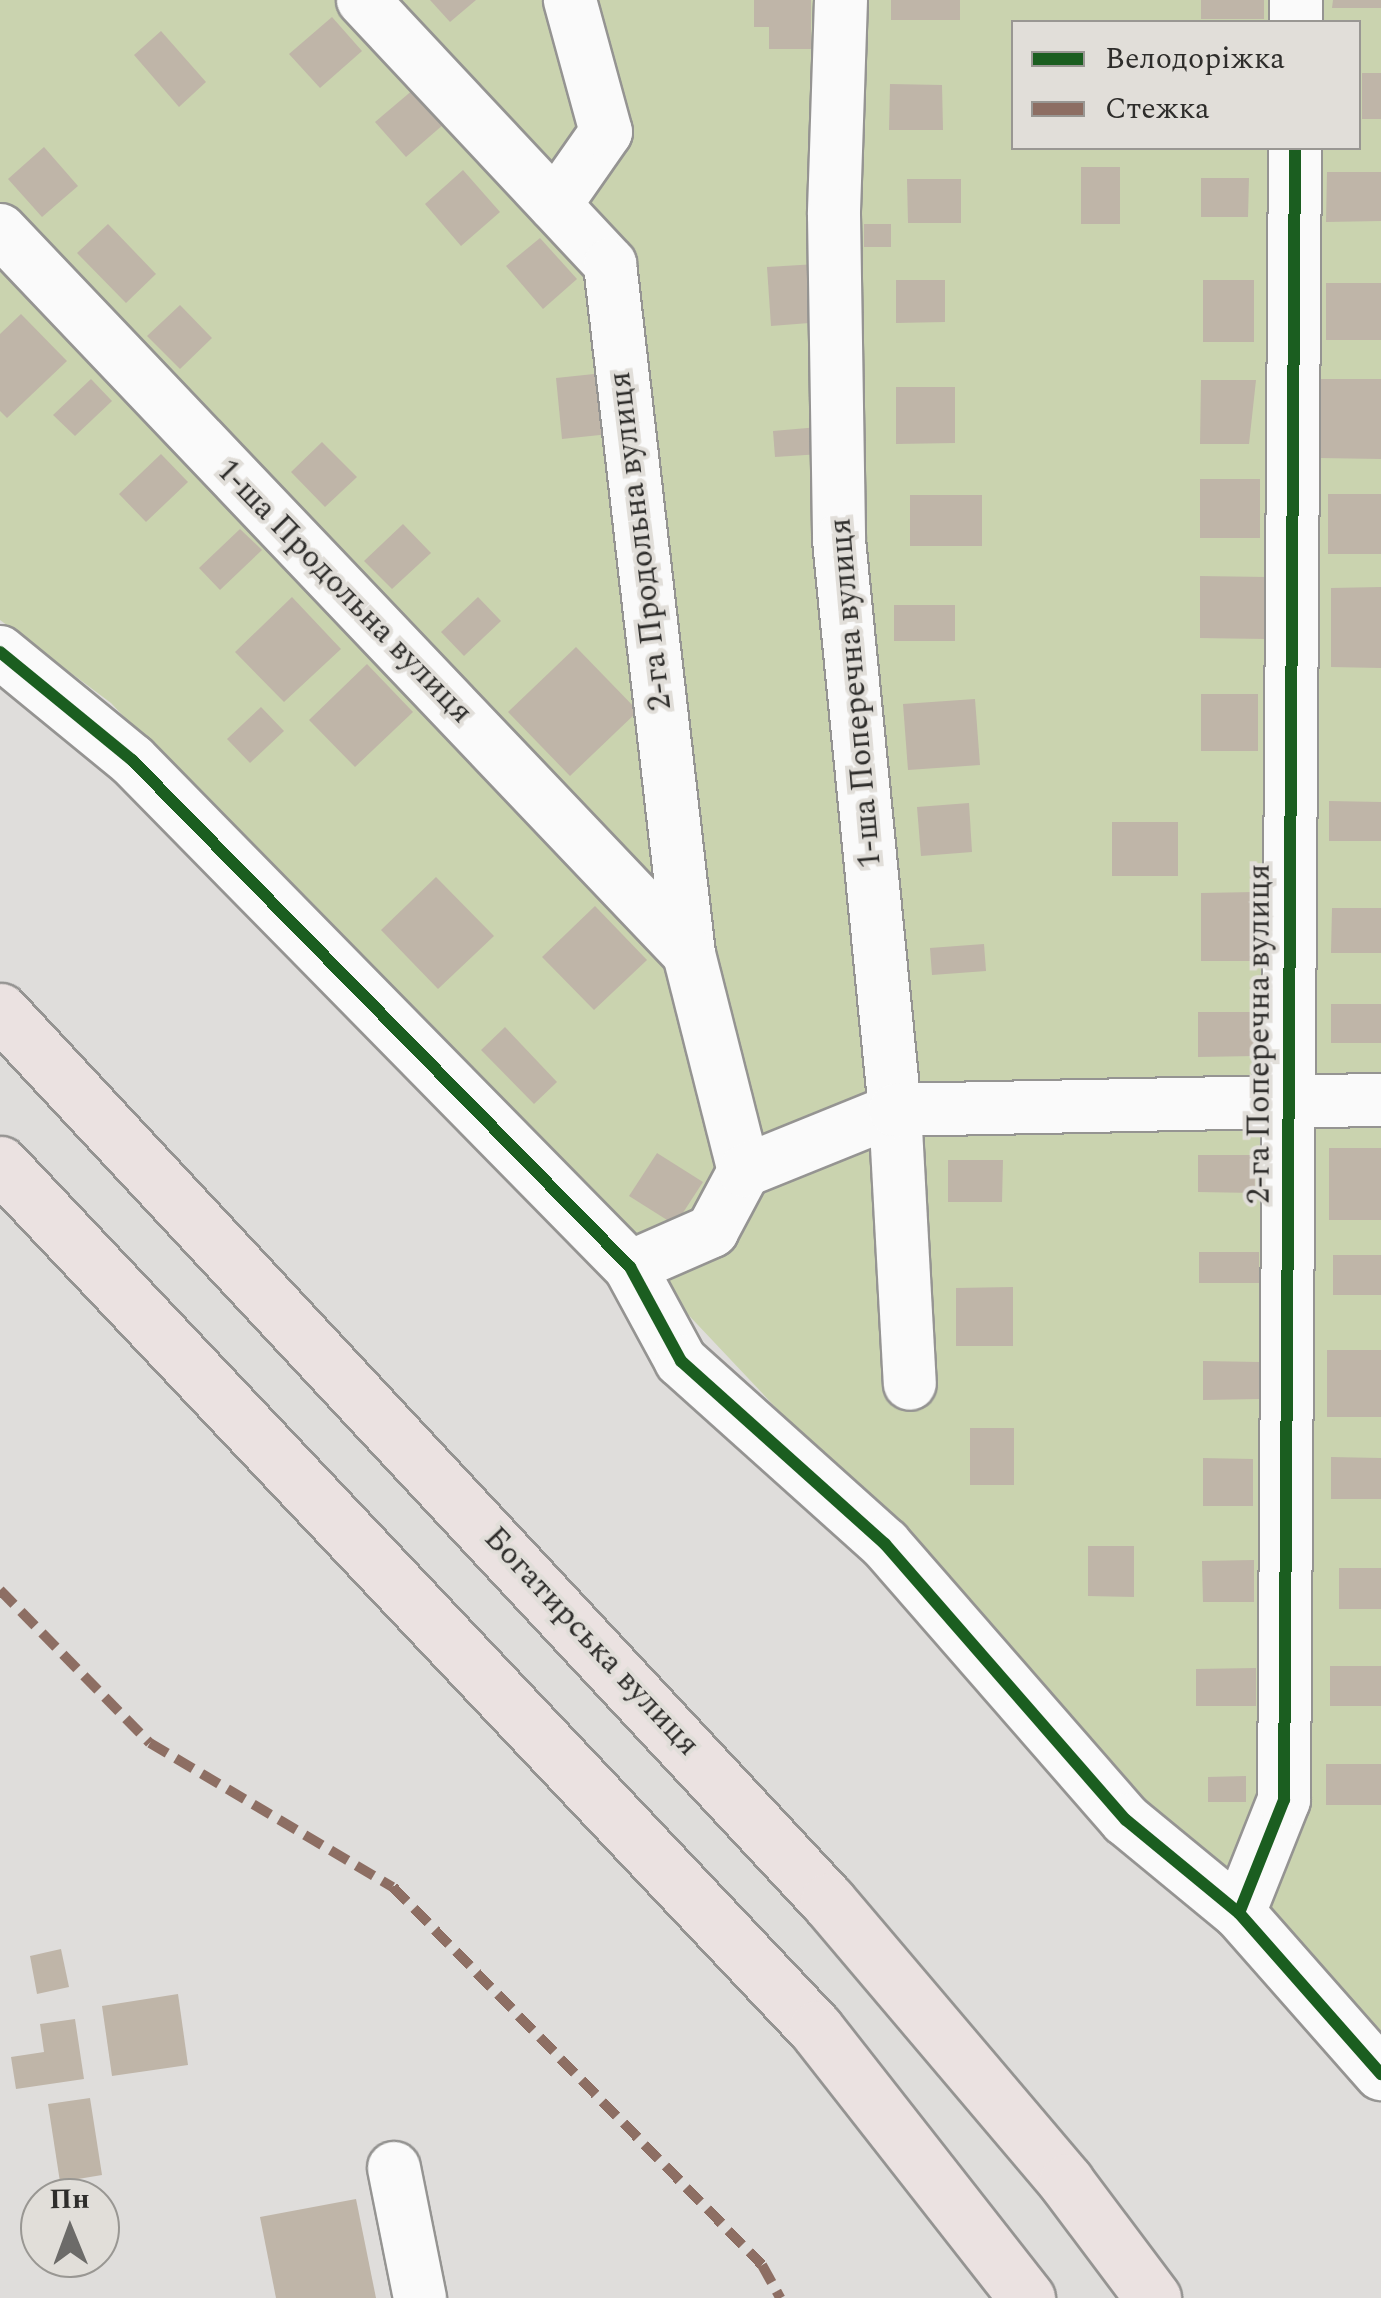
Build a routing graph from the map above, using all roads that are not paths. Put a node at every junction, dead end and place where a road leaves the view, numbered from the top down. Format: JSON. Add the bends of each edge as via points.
{"nodes":[{"id":1,"x":363,"y":0,"type":"edge"},
{"id":2,"x":570,"y":0,"type":"edge"},
{"id":3,"x":841,"y":0,"type":"edge"},
{"id":4,"x":1295,"y":150,"type":"edge"},
{"id":5,"x":555,"y":205,"type":"junction"},
{"id":6,"x":0,"y":230,"type":"edge"},
{"id":7,"x":0,"y":652,"type":"edge"},
{"id":8,"x":688,"y":954,"type":"junction"},
{"id":9,"x":0,"y":1011,"type":"edge"},
{"id":10,"x":1381,"y":1100,"type":"edge"},
{"id":11,"x":1287,"y":1101,"type":"junction"},
{"id":12,"x":895,"y":1110,"type":"junction"},
{"id":13,"x":0,"y":1164,"type":"edge"},
{"id":14,"x":744,"y":1171,"type":"junction"},
{"id":15,"x":630,"y":1267,"type":"junction"},
{"id":16,"x":910,"y":1384,"type":"dead end"},
{"id":17,"x":1239,"y":1913,"type":"junction"},
{"id":18,"x":1381,"y":2074,"type":"edge"},
{"id":19,"x":394,"y":2168,"type":"dead end"},
{"id":20,"x":420,"y":2298,"type":"edge"},
{"id":21,"x":1027,"y":2298,"type":"edge"},
{"id":22,"x":1152,"y":2298,"type":"edge"}],
"edges":[{"from":1,"to":5,"type":"street","name":"2-га Продольна вулиця"},
{"from":2,"to":5,"type":"street","via":[[606,132]]},
{"from":3,"to":12,"type":"street","name":"1-ша Поперечна вулиця","via":[[834,215],[840,540]]},
{"from":4,"to":11,"type":"street","name":"2-га Поперечна вулиця"},
{"from":5,"to":8,"type":"street","name":"2-га Продольна вулиця","via":[[610,264]]},
{"from":6,"to":8,"type":"street","name":"1-ша Продольна вулиця"},
{"from":7,"to":15,"type":"street","via":[[132,760]]},
{"from":8,"to":14,"type":"street","name":"2-га Продольна вулиця"},
{"from":9,"to":22,"type":"main road","name":"Богатирська вулиця","via":[[828,1901],[1066,2182]]},
{"from":10,"to":11,"type":"street"},
{"from":11,"to":12,"type":"street"},
{"from":11,"to":17,"type":"street","name":"2-га Поперечна вулиця","via":[[1284,1800]]},
{"from":12,"to":14,"type":"street"},
{"from":12,"to":16,"type":"street","name":"1-ша Поперечна вулиця"},
{"from":13,"to":21,"type":"main road","via":[[816,2029]]},
{"from":14,"to":15,"type":"street","via":[[712,1231]]},
{"from":15,"to":17,"type":"street","via":[[681,1361],[885,1544],[1126,1820]]},
{"from":17,"to":18,"type":"street"},
{"from":19,"to":20,"type":"street"}]}
